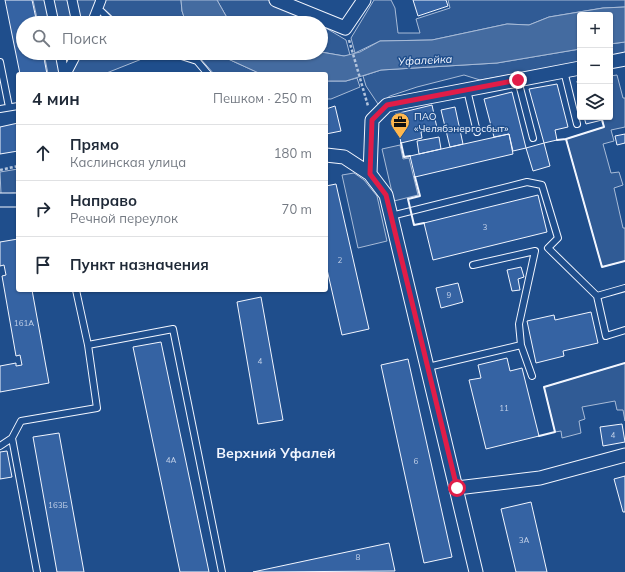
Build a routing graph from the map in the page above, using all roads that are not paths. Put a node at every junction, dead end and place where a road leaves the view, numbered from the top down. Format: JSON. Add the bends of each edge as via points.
{"nodes":[{"id":1,"x":49,"y":0,"type":"edge"},
{"id":2,"x":72,"y":0,"type":"edge"},
{"id":3,"x":364,"y":0,"type":"edge"},
{"id":4,"x":278,"y":1,"type":"edge"},
{"id":5,"x":97,"y":4,"type":"edge"},
{"id":6,"x":52,"y":16,"type":"edge"},
{"id":7,"x":75,"y":16,"type":"edge"},
{"id":8,"x":94,"y":16,"type":"edge"},
{"id":9,"x":107,"y":16,"type":"edge"},
{"id":10,"x":315,"y":16,"type":"edge"},
{"id":11,"x":328,"y":21,"type":"edge"},
{"id":12,"x":625,"y":59,"type":"edge"},
{"id":13,"x":62,"y":60,"type":"edge"},
{"id":14,"x":73,"y":60,"type":"edge"},
{"id":15,"x":195,"y":60,"type":"edge"},
{"id":16,"x":613,"y":61,"type":"edge"},
{"id":17,"x":0,"y":62,"type":"edge"},
{"id":18,"x":577,"y":69,"type":"edge"},
{"id":19,"x":564,"y":71,"type":"junction"},
{"id":20,"x":65,"y":72,"type":"edge"},
{"id":21,"x":66,"y":72,"type":"edge"},
{"id":22,"x":206,"y":72,"type":"edge"},
{"id":23,"x":518,"y":80,"type":"junction"},
{"id":24,"x":467,"y":90,"type":"junction"},
{"id":25,"x":16,"y":106,"type":"edge"},
{"id":26,"x":9,"y":107,"type":"junction"},
{"id":27,"x":0,"y":109,"type":"edge"},
{"id":28,"x":577,"y":124,"type":"dead end"},
{"id":29,"x":476,"y":132,"type":"dead end"},
{"id":30,"x":533,"y":138,"type":"dead end"},
{"id":31,"x":328,"y":155,"type":"edge"},
{"id":32,"x":370,"y":174,"type":"junction"},
{"id":33,"x":0,"y":200,"type":"edge"},
{"id":34,"x":16,"y":200,"type":"edge"},
{"id":35,"x":391,"y":216,"type":"junction"},
{"id":36,"x":548,"y":248,"type":"junction"},
{"id":37,"x":535,"y":252,"type":"junction"},
{"id":38,"x":473,"y":265,"type":"dead end"},
{"id":39,"x":625,"y":288,"type":"edge"},
{"id":40,"x":76,"y":292,"type":"edge"},
{"id":41,"x":597,"y":296,"type":"junction"},
{"id":42,"x":625,"y":330,"type":"edge"},
{"id":43,"x":88,"y":345,"type":"junction"},
{"id":44,"x":521,"y":345,"type":"junction"},
{"id":45,"x":428,"y":367,"type":"junction"},
{"id":46,"x":532,"y":376,"type":"dead end"},
{"id":47,"x":12,"y":438,"type":"junction"},
{"id":48,"x":0,"y":446,"type":"edge"},
{"id":49,"x":625,"y":455,"type":"edge"},
{"id":50,"x":457,"y":488,"type":"junction"},
{"id":51,"x":37,"y":572,"type":"edge"},
{"id":52,"x":222,"y":572,"type":"edge"},
{"id":53,"x":476,"y":572,"type":"edge"}],
"edges":[{"from":1,"to":6,"type":"street"},
{"from":2,"to":7,"type":"street"},
{"from":3,"to":11,"type":"street","via":[[345,28]]},
{"from":4,"to":10,"type":"street"},
{"from":5,"to":8,"type":"street"},
{"from":5,"to":9,"type":"lane"},
{"from":12,"to":16,"type":"street"},
{"from":13,"to":20,"type":"street"},
{"from":14,"to":21,"type":"street"},
{"from":15,"to":22,"type":"lane"},
{"from":17,"to":26,"type":"lane"},
{"from":18,"to":19,"type":"street"},
{"from":19,"to":23,"type":"street"},
{"from":19,"to":28,"type":"lane"},
{"from":23,"to":24,"type":"street"},
{"from":23,"to":30,"type":"lane"},
{"from":24,"to":29,"type":"lane"},
{"from":24,"to":32,"type":"street","via":[[387,105],[372,120]]},
{"from":25,"to":26,"type":"lane"},
{"from":26,"to":27,"type":"lane"},
{"from":31,"to":32,"type":"street","via":[[344,157]]},
{"from":32,"to":35,"type":"street","via":[[386,195]]},
{"from":33,"to":34,"type":"street"},
{"from":35,"to":36,"type":"lane","via":[[527,182],[542,185],[558,238]]},
{"from":35,"to":45,"type":"street"},
{"from":36,"to":37,"type":"lane"},
{"from":36,"to":41,"type":"lane"},
{"from":37,"to":38,"type":"lane"},
{"from":37,"to":44,"type":"lane","via":[[519,324]]},
{"from":39,"to":41,"type":"lane"},
{"from":40,"to":43,"type":"lane"},
{"from":41,"to":42,"type":"lane","via":[[606,336]]},
{"from":43,"to":47,"type":"lane","via":[[97,408],[21,421]]},
{"from":43,"to":52,"type":"lane","via":[[173,329]]},
{"from":44,"to":45,"type":"lane"},
{"from":44,"to":46,"type":"lane"},
{"from":45,"to":50,"type":"street"},
{"from":47,"to":48,"type":"lane"},
{"from":47,"to":51,"type":"lane"},
{"from":49,"to":50,"type":"street","via":[[540,478]]},
{"from":50,"to":53,"type":"street"}]}
